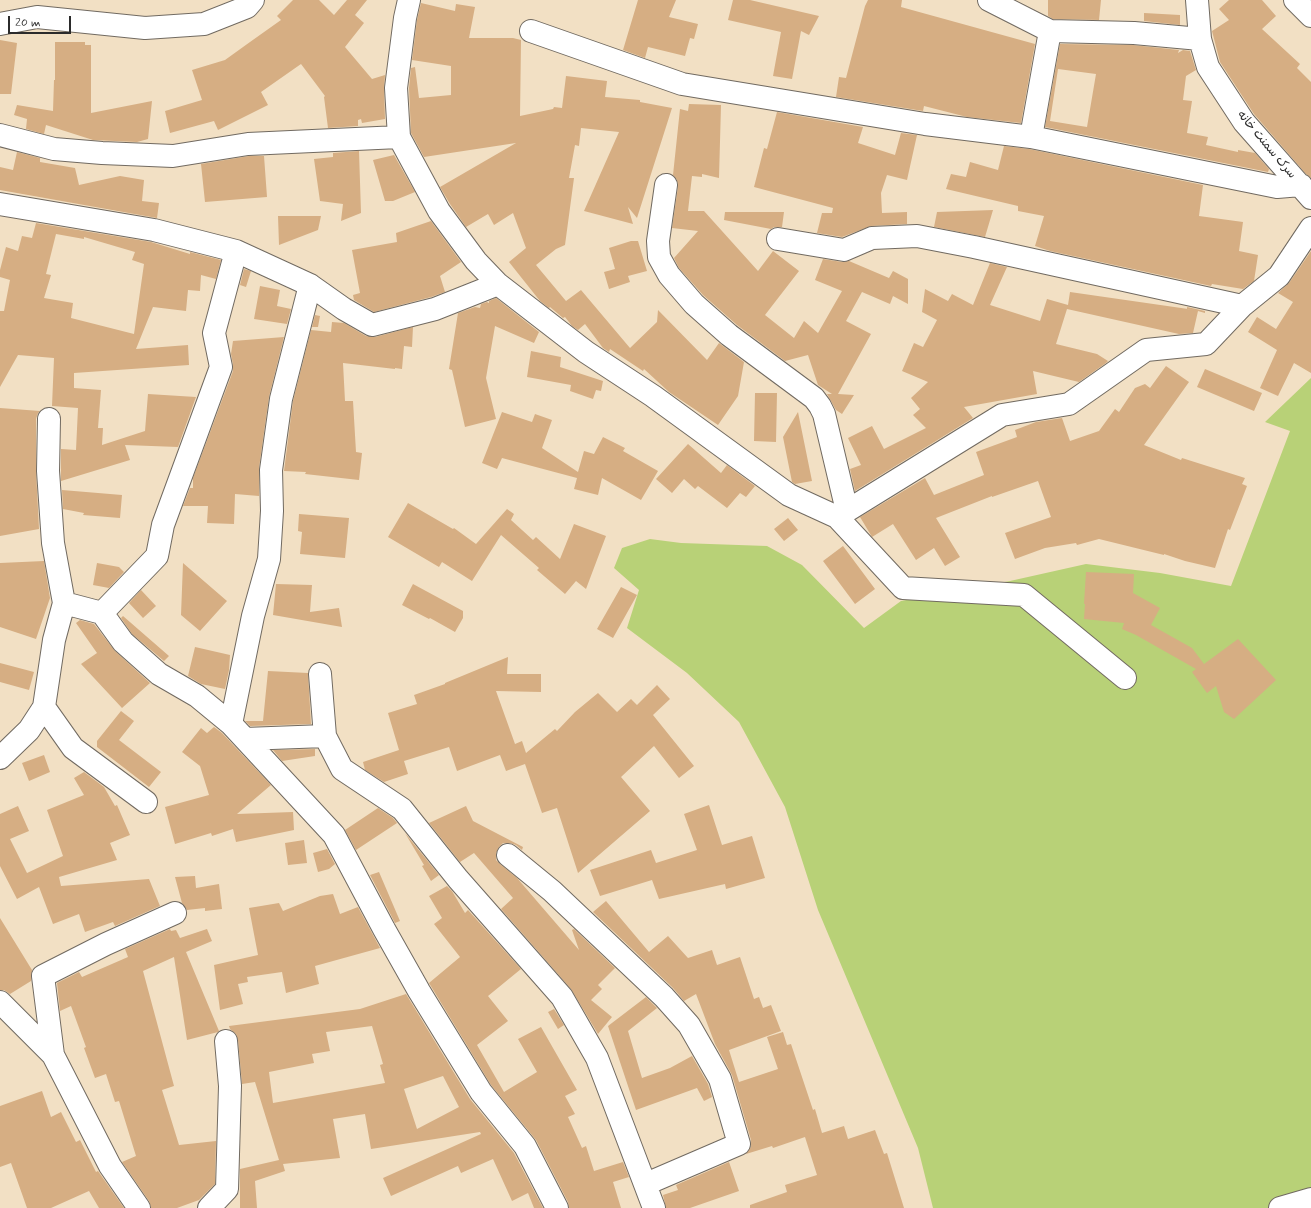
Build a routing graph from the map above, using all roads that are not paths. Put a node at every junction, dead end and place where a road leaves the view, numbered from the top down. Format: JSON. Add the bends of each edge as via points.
{"nodes":[{"id":1,"x":253,"y":0,"type":"edge"},
{"id":2,"x":409,"y":0,"type":"edge"},
{"id":3,"x":989,"y":0,"type":"edge"},
{"id":4,"x":1197,"y":0,"type":"edge"},
{"id":5,"x":1295,"y":0,"type":"edge"},
{"id":6,"x":1311,"y":16,"type":"edge"},
{"id":7,"x":0,"y":24,"type":"edge"},
{"id":8,"x":531,"y":31,"type":"dead end"},
{"id":9,"x":1050,"y":31,"type":"junction"},
{"id":10,"x":1200,"y":39,"type":"junction"},
{"id":11,"x":0,"y":135,"type":"edge"},
{"id":12,"x":399,"y":137,"type":"junction"},
{"id":13,"x":1031,"y":137,"type":"junction"},
{"id":14,"x":666,"y":185,"type":"dead end"},
{"id":15,"x":1306,"y":191,"type":"edge"},
{"id":16,"x":0,"y":204,"type":"edge"},
{"id":17,"x":1311,"y":228,"type":"edge"},
{"id":18,"x":778,"y":240,"type":"dead end"},
{"id":19,"x":236,"y":251,"type":"junction"},
{"id":20,"x":498,"y":284,"type":"junction"},
{"id":21,"x":310,"y":285,"type":"junction"},
{"id":22,"x":1242,"y":306,"type":"junction"},
{"id":23,"x":49,"y":419,"type":"dead end"},
{"id":24,"x":842,"y":514,"type":"junction"},
{"id":25,"x":64,"y":603,"type":"junction"},
{"id":26,"x":102,"y":613,"type":"junction"},
{"id":27,"x":320,"y":674,"type":"dead end"},
{"id":28,"x":1125,"y":678,"type":"dead end"},
{"id":29,"x":44,"y":707,"type":"junction"},
{"id":30,"x":238,"y":732,"type":"junction"},
{"id":31,"x":325,"y":736,"type":"junction"},
{"id":32,"x":0,"y":758,"type":"edge"},
{"id":33,"x":146,"y":802,"type":"dead end"},
{"id":34,"x":508,"y":855,"type":"dead end"},
{"id":35,"x":175,"y":913,"type":"dead end"},
{"id":36,"x":0,"y":1002,"type":"edge"},
{"id":37,"x":226,"y":1041,"type":"dead end"},
{"id":38,"x":53,"y":1055,"type":"junction"},
{"id":39,"x":646,"y":1184,"type":"junction"},
{"id":40,"x":1311,"y":1199,"type":"edge"},
{"id":41,"x":139,"y":1208,"type":"edge"},
{"id":42,"x":209,"y":1208,"type":"edge"},
{"id":43,"x":557,"y":1208,"type":"edge"},
{"id":44,"x":654,"y":1208,"type":"edge"},
{"id":45,"x":1280,"y":1208,"type":"edge"}],
"edges":[{"from":1,"to":7,"type":"street","via":[[247,7],[204,24],[145,28],[37,17]]},
{"from":2,"to":12,"type":"street","via":[[396,88]]},
{"from":3,"to":9,"type":"street"},
{"from":4,"to":10,"type":"street","name":"سرک سمنت خانه"},
{"from":5,"to":6,"type":"street"},
{"from":8,"to":13,"type":"street","via":[[682,84],[925,124]]},
{"from":9,"to":10,"type":"street","via":[[1134,33]]},
{"from":9,"to":13,"type":"street"},
{"from":10,"to":15,"type":"street","name":"سرک سمنت خانه","via":[[1208,67],[1244,122]]},
{"from":11,"to":12,"type":"street","via":[[54,149],[173,156],[248,144]]},
{"from":12,"to":20,"type":"street","via":[[439,211],[476,261]]},
{"from":13,"to":15,"type":"street"},
{"from":14,"to":24,"type":"street","via":[[658,242],[659,257],[694,304],[729,335],[814,398],[820,406],[824,414]]},
{"from":16,"to":19,"type":"street","via":[[154,230]]},
{"from":17,"to":22,"type":"street","via":[[1279,276]]},
{"from":18,"to":22,"type":"street","via":[[844,250],[872,238],[917,236]]},
{"from":19,"to":21,"type":"street"},
{"from":19,"to":26,"type":"street","via":[[214,333],[221,367],[166,519],[157,556]]},
{"from":20,"to":21,"type":"street","via":[[435,309],[372,325]]},
{"from":20,"to":24,"type":"street","via":[[586,352],[653,396],[788,495]]},
{"from":21,"to":30,"type":"street","via":[[281,399],[271,470],[272,511],[268,559],[253,616]]},
{"from":22,"to":24,"type":"street","via":[[1206,344],[1146,350],[1069,404],[1002,415]]},
{"from":23,"to":25,"type":"street","via":[[48,471],[53,543]]},
{"from":24,"to":28,"type":"street","via":[[903,588],[1024,595]]},
{"from":25,"to":26,"type":"street"},
{"from":25,"to":29,"type":"street","via":[[54,640]]},
{"from":26,"to":30,"type":"street","via":[[123,642],[159,674],[197,696]]},
{"from":27,"to":31,"type":"street"},
{"from":29,"to":32,"type":"street","via":[[28,730]]},
{"from":29,"to":33,"type":"street","via":[[73,748]]},
{"from":30,"to":31,"type":"street"},
{"from":30,"to":43,"type":"street","via":[[334,835],[419,991],[481,1092],[525,1146]]},
{"from":31,"to":39,"type":"street","via":[[342,769],[402,809],[458,879],[562,997],[597,1058]]},
{"from":34,"to":39,"type":"street","via":[[552,891],[664,997],[689,1025],[720,1079],[739,1144]]},
{"from":35,"to":38,"type":"street","via":[[43,976]]},
{"from":36,"to":38,"type":"street"},
{"from":37,"to":42,"type":"street","via":[[230,1086],[227,1189]]},
{"from":38,"to":41,"type":"street","via":[[110,1166]]},
{"from":39,"to":44,"type":"street"},
{"from":40,"to":45,"type":"street"}]}
